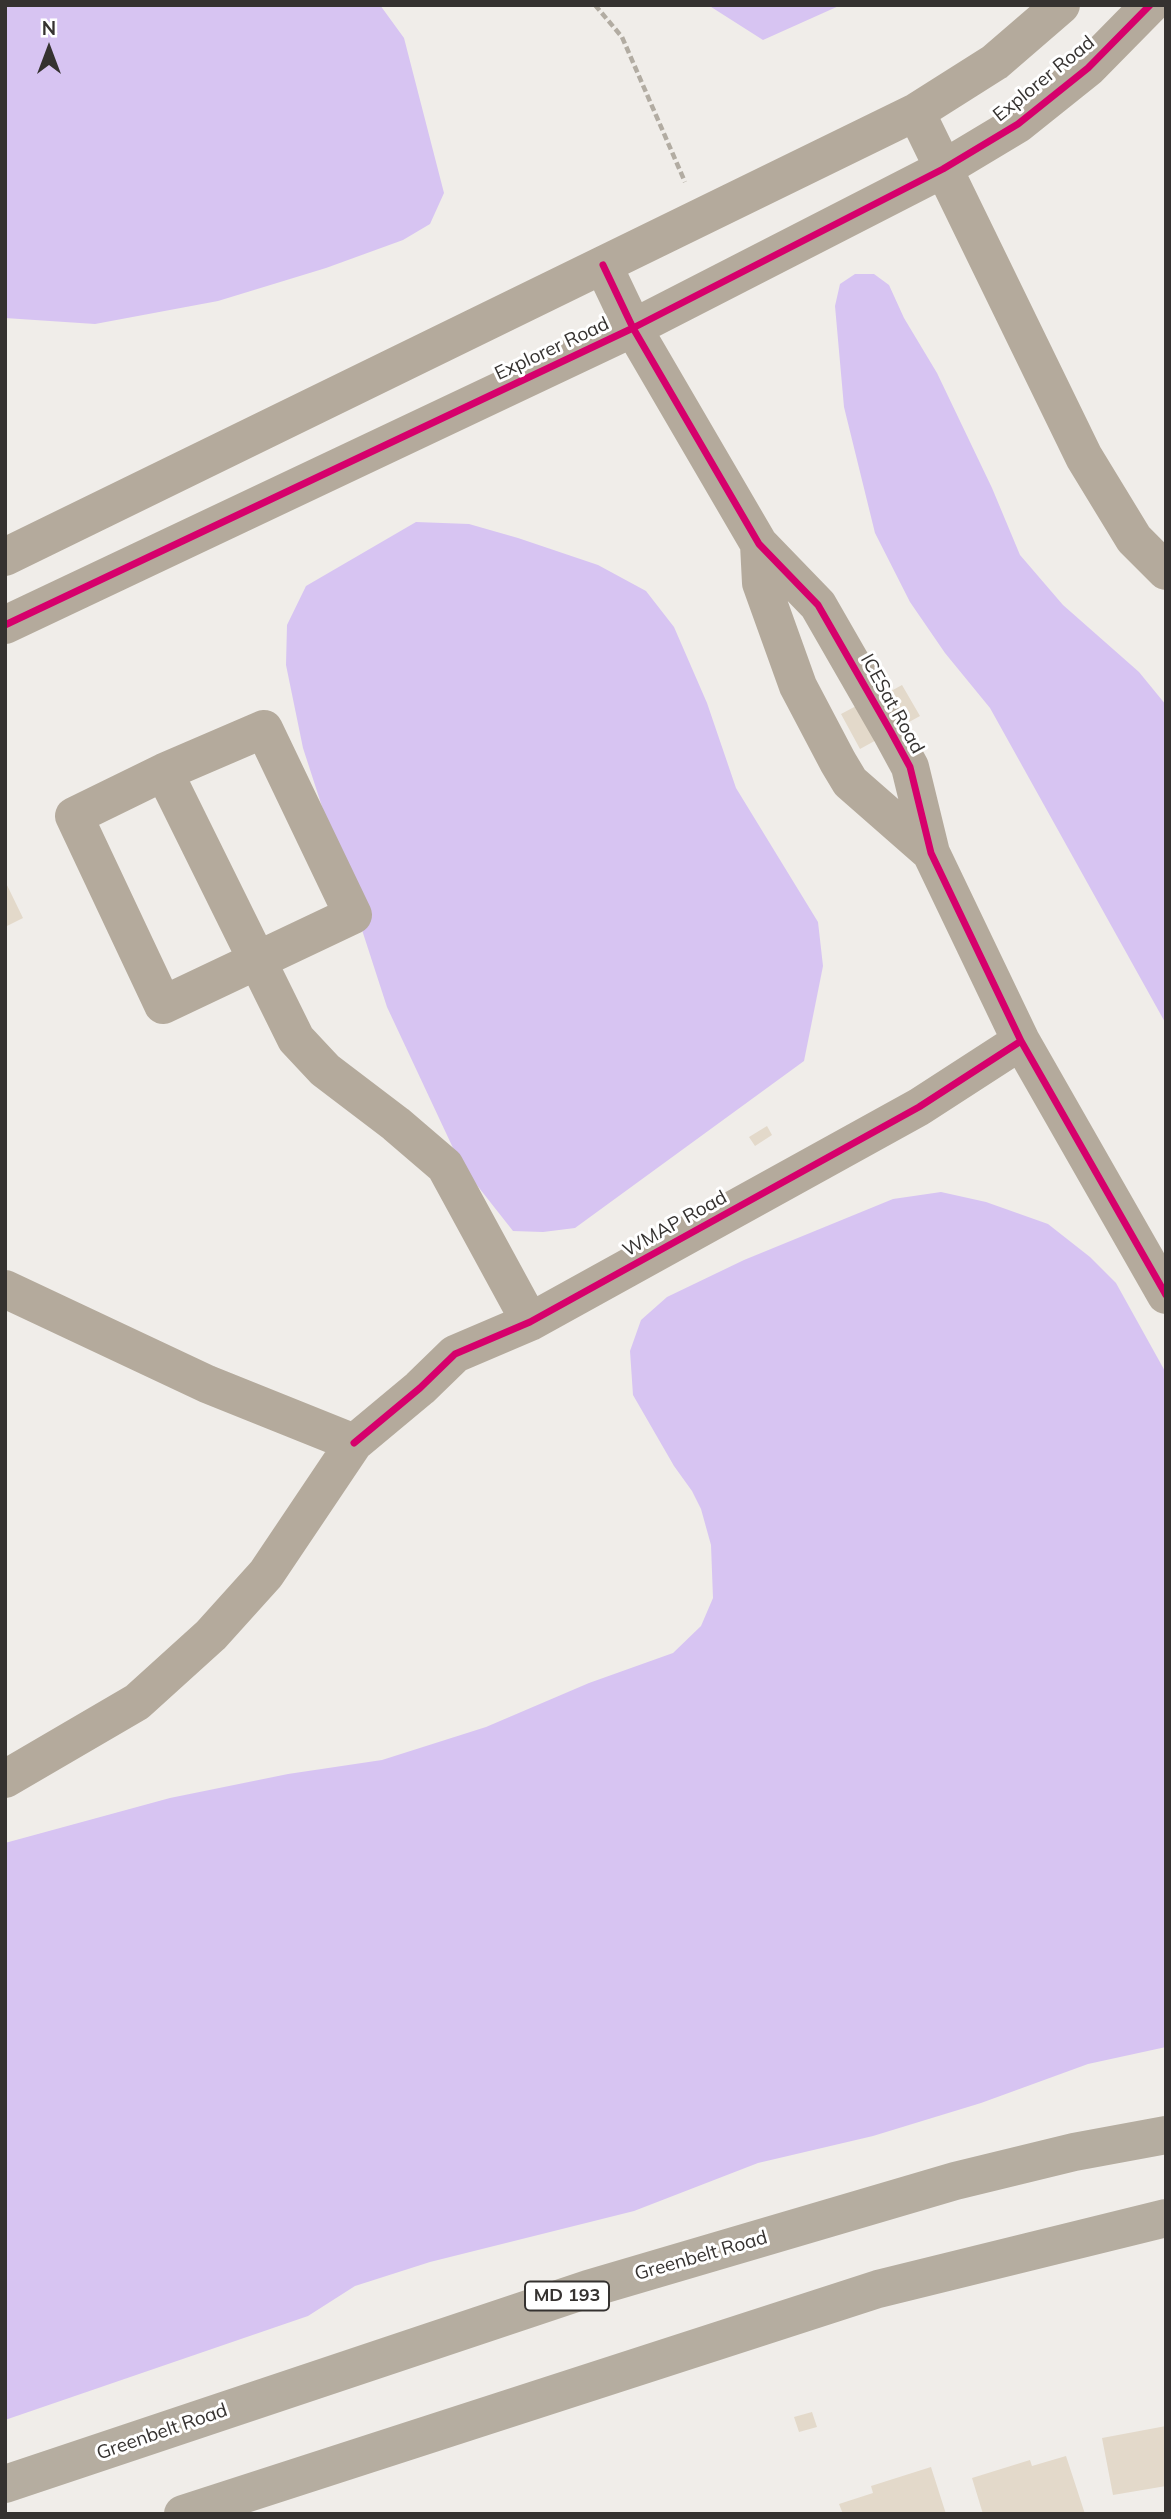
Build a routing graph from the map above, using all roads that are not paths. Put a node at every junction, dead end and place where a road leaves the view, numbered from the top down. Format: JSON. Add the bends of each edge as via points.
{"nodes":[{"id":1,"x":1061,"y":5,"type":"edge"},
{"id":2,"x":1150,"y":5,"type":"edge"},
{"id":3,"x":916,"y":112,"type":"junction"},
{"id":4,"x":943,"y":169,"type":"junction"},
{"id":5,"x":603,"y":265,"type":"junction"},
{"id":6,"x":633,"y":328,"type":"junction"},
{"id":7,"x":759,"y":544,"type":"junction"},
{"id":8,"x":7,"y":556,"type":"edge"},
{"id":9,"x":1166,"y":570,"type":"edge"},
{"id":10,"x":20,"y":619,"type":"edge"},
{"id":11,"x":164,"y":772,"type":"junction"},
{"id":12,"x":931,"y":853,"type":"junction"},
{"id":13,"x":258,"y":962,"type":"junction"},
{"id":14,"x":1021,"y":1041,"type":"junction"},
{"id":15,"x":5,"y":1289,"type":"edge"},
{"id":16,"x":1166,"y":1295,"type":"edge"},
{"id":17,"x":530,"y":1322,"type":"junction"},
{"id":18,"x":354,"y":1443,"type":"junction"},
{"id":19,"x":5,"y":1779,"type":"edge"},
{"id":20,"x":1156,"y":2133,"type":"edge"},
{"id":21,"x":1166,"y":2218,"type":"edge"},
{"id":22,"x":5,"y":2484,"type":"edge"},
{"id":23,"x":183,"y":2514,"type":"edge"}],
"edges":[{"from":1,"to":3,"type":"street","via":[[995,62]]},
{"from":2,"to":4,"type":"street","name":"Explorer Road","via":[[1088,68],[1018,124]]},
{"from":3,"to":4,"type":"street"},
{"from":3,"to":5,"type":"street"},
{"from":4,"to":6,"type":"street","name":"Explorer Road"},
{"from":4,"to":9,"type":"street","via":[[1084,457],[1134,539]]},
{"from":5,"to":6,"type":"street","name":"ICESat Road"},
{"from":5,"to":8,"type":"street"},
{"from":6,"to":7,"type":"street","name":"ICESat Road"},
{"from":6,"to":10,"type":"street","name":"Explorer Road"},
{"from":7,"to":12,"type":"street","name":"ICESat Road","via":[[818,605],[891,732],[910,767]]},
{"from":7,"to":12,"type":"street","name":"ICESat Road","via":[[761,583],[798,686],[838,762],[850,782]]},
{"from":8,"to":10,"type":"street"},
{"from":11,"to":13,"type":"street"},
{"from":11,"to":13,"type":"street","via":[[75,816],[163,1005]]},
{"from":11,"to":13,"type":"street","via":[[264,729],[353,915]]},
{"from":12,"to":14,"type":"street","name":"ICESat Road"},
{"from":13,"to":17,"type":"street","via":[[296,1039],[325,1070],[445,1167]]},
{"from":14,"to":16,"type":"street","name":"ICESat Road"},
{"from":14,"to":17,"type":"street","name":"WMAP Road","via":[[919,1107]]},
{"from":15,"to":18,"type":"street","via":[[207,1384]]},
{"from":17,"to":18,"type":"street","name":"WMAP Road","via":[[455,1354]]},
{"from":18,"to":19,"type":"street","name":"WMAP Road","via":[[266,1574],[211,1635],[137,1702]]},
{"from":20,"to":22,"type":"main road","name":"Greenbelt Road","number":"MD 193","via":[[955,2181],[588,2289]]},
{"from":21,"to":23,"type":"main road","via":[[878,2290]]}]}
